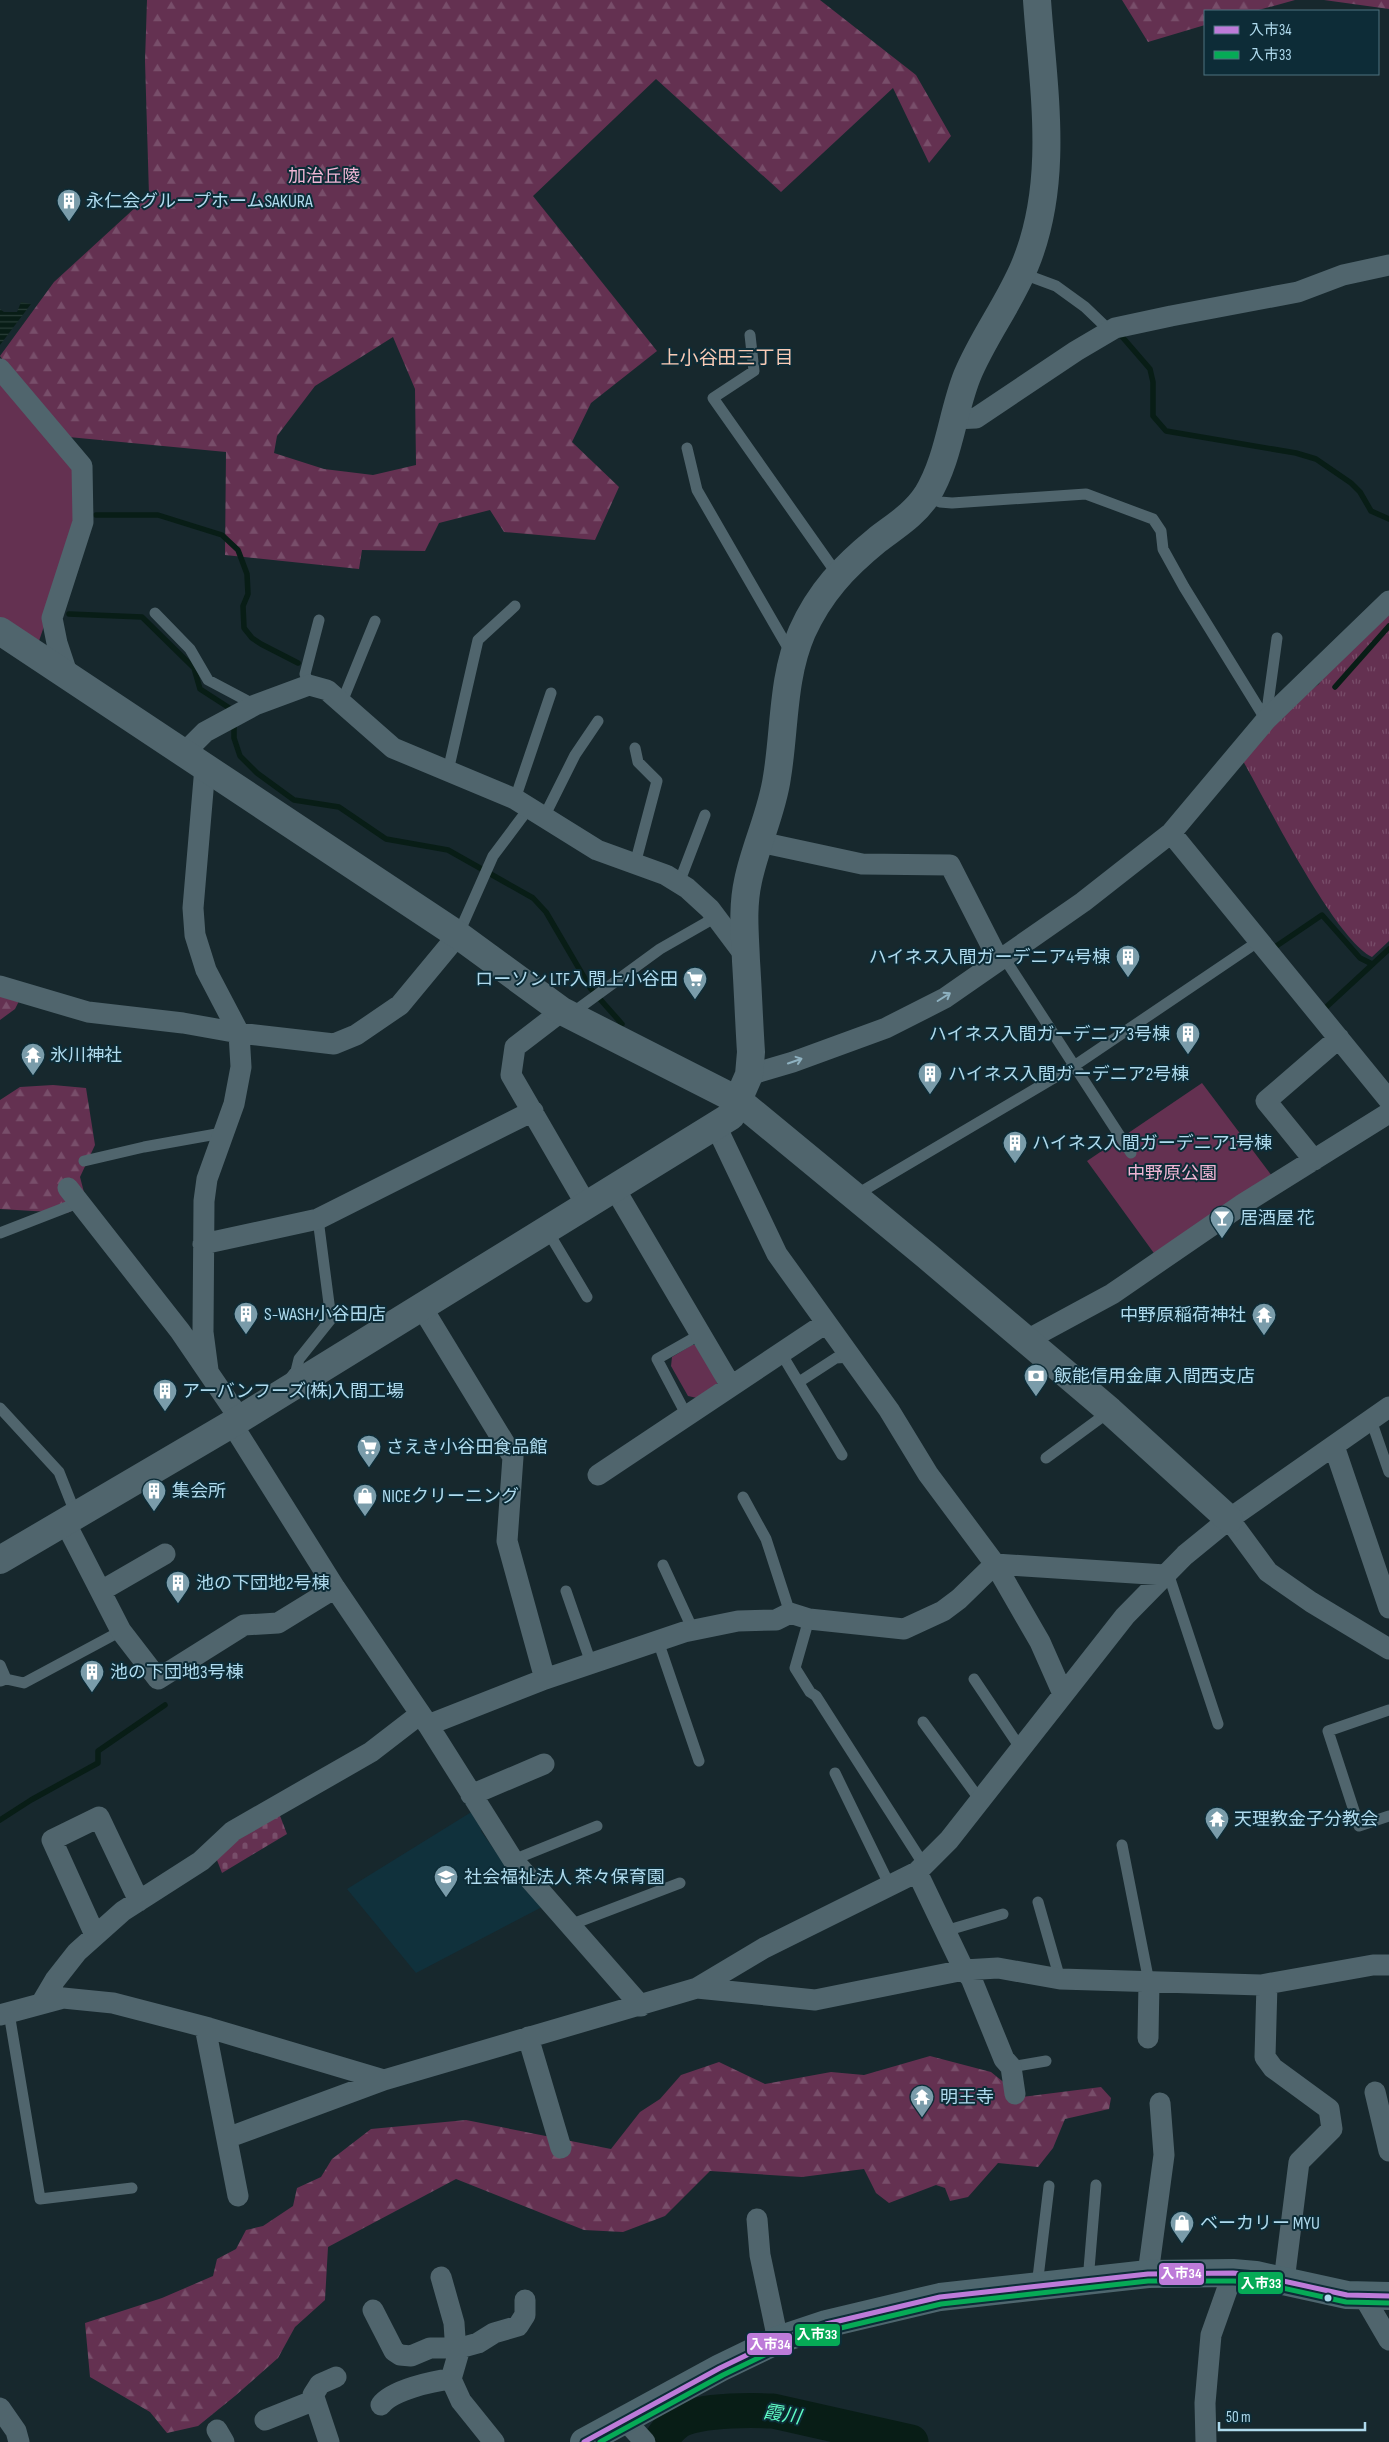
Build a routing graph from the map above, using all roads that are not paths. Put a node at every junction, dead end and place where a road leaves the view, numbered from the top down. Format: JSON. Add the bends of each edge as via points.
{"nodes":[{"id":1,"x":1037,"y":0,"type":"edge"},
{"id":2,"x":1389,"y":265,"type":"edge"},
{"id":3,"x":1021,"y":273,"type":"junction"},
{"id":4,"x":1110,"y":331,"type":"junction"},
{"id":5,"x":750,"y":335,"type":"dead end"},
{"id":6,"x":0,"y":369,"type":"edge"},
{"id":7,"x":953,"y":420,"type":"junction"},
{"id":8,"x":687,"y":448,"type":"dead end"},
{"id":9,"x":926,"y":496,"type":"junction"},
{"id":10,"x":837,"y":574,"type":"junction"},
{"id":11,"x":1389,"y":601,"type":"edge"},
{"id":12,"x":515,"y":606,"type":"dead end"},
{"id":13,"x":155,"y":613,"type":"dead end"},
{"id":14,"x":319,"y":620,"type":"dead end"},
{"id":15,"x":375,"y":621,"type":"dead end"},
{"id":16,"x":0,"y":631,"type":"edge"},
{"id":17,"x":1277,"y":638,"type":"dead end"},
{"id":18,"x":793,"y":657,"type":"junction"},
{"id":19,"x":68,"y":676,"type":"junction"},
{"id":20,"x":309,"y":685,"type":"junction"},
{"id":21,"x":551,"y":693,"type":"dead end"},
{"id":22,"x":342,"y":702,"type":"junction"},
{"id":23,"x":254,"y":705,"type":"junction"},
{"id":24,"x":1266,"y":720,"type":"junction"},
{"id":25,"x":598,"y":721,"type":"dead end"},
{"id":26,"x":635,"y":748,"type":"dead end"},
{"id":27,"x":194,"y":760,"type":"junction"},
{"id":28,"x":448,"y":771,"type":"junction"},
{"id":29,"x":529,"y":808,"type":"junction"},
{"id":30,"x":705,"y":815,"type":"dead end"},
{"id":31,"x":1170,"y":833,"type":"junction"},
{"id":32,"x":760,"y":842,"type":"junction"},
{"id":33,"x":635,"y":864,"type":"junction"},
{"id":34,"x":679,"y":883,"type":"junction"},
{"id":35,"x":716,"y":917,"type":"junction"},
{"id":36,"x":458,"y":935,"type":"junction"},
{"id":37,"x":1259,"y":941,"type":"junction"},
{"id":38,"x":746,"y":957,"type":"junction"},
{"id":39,"x":1000,"y":958,"type":"junction"},
{"id":40,"x":0,"y":986,"type":"edge"},
{"id":41,"x":566,"y":1013,"type":"junction"},
{"id":42,"x":239,"y":1033,"type":"junction"},
{"id":43,"x":1338,"y":1038,"type":"junction"},
{"id":44,"x":1074,"y":1066,"type":"junction"},
{"id":45,"x":748,"y":1075,"type":"junction"},
{"id":46,"x":1389,"y":1100,"type":"edge"},
{"id":47,"x":739,"y":1102,"type":"junction"},
{"id":48,"x":533,"y":1111,"type":"junction"},
{"id":49,"x":1389,"y":1113,"type":"edge"},
{"id":50,"x":716,"y":1126,"type":"junction"},
{"id":51,"x":222,"y":1133,"type":"junction"},
{"id":52,"x":1131,"y":1154,"type":"dead end"},
{"id":53,"x":1314,"y":1160,"type":"junction"},
{"id":54,"x":84,"y":1161,"type":"dead end"},
{"id":55,"x":615,"y":1188,"type":"junction"},
{"id":56,"x":74,"y":1195,"type":"joint"},
{"id":57,"x":854,"y":1196,"type":"junction"},
{"id":58,"x":587,"y":1206,"type":"junction"},
{"id":59,"x":318,"y":1219,"type":"junction"},
{"id":60,"x":547,"y":1230,"type":"junction"},
{"id":61,"x":0,"y":1234,"type":"edge"},
{"id":62,"x":203,"y":1244,"type":"junction"},
{"id":63,"x":587,"y":1297,"type":"dead end"},
{"id":64,"x":422,"y":1306,"type":"junction"},
{"id":65,"x":826,"y":1323,"type":"junction"},
{"id":66,"x":701,"y":1334,"type":"junction"},
{"id":67,"x":1027,"y":1340,"type":"junction"},
{"id":68,"x":781,"y":1353,"type":"junction"},
{"id":69,"x":851,"y":1356,"type":"junction"},
{"id":70,"x":208,"y":1370,"type":"junction"},
{"id":71,"x":798,"y":1382,"type":"junction"},
{"id":72,"x":731,"y":1386,"type":"junction"},
{"id":73,"x":274,"y":1398,"type":"junction"},
{"id":74,"x":1389,"y":1407,"type":"edge"},
{"id":75,"x":0,"y":1408,"type":"edge"},
{"id":76,"x":1110,"y":1411,"type":"junction"},
{"id":77,"x":687,"y":1416,"type":"junction"},
{"id":78,"x":1371,"y":1420,"type":"junction"},
{"id":79,"x":236,"y":1421,"type":"junction"},
{"id":80,"x":1334,"y":1446,"type":"junction"},
{"id":81,"x":842,"y":1455,"type":"dead end"},
{"id":82,"x":1046,"y":1458,"type":"dead end"},
{"id":83,"x":1389,"y":1472,"type":"edge"},
{"id":84,"x":598,"y":1475,"type":"dead end"},
{"id":85,"x":743,"y":1497,"type":"dead end"},
{"id":86,"x":71,"y":1518,"type":"junction"},
{"id":87,"x":1229,"y":1519,"type":"junction"},
{"id":88,"x":164,"y":1554,"type":"dead end"},
{"id":89,"x":0,"y":1560,"type":"edge"},
{"id":90,"x":995,"y":1564,"type":"junction"},
{"id":91,"x":663,"y":1566,"type":"dead end"},
{"id":92,"x":1166,"y":1574,"type":"junction"},
{"id":93,"x":335,"y":1588,"type":"junction"},
{"id":94,"x":101,"y":1591,"type":"junction"},
{"id":95,"x":566,"y":1591,"type":"dead end"},
{"id":96,"x":1389,"y":1608,"type":"edge"},
{"id":97,"x":800,"y":1616,"type":"junction"},
{"id":98,"x":693,"y":1630,"type":"junction"},
{"id":99,"x":121,"y":1631,"type":"junction"},
{"id":100,"x":658,"y":1640,"type":"junction"},
{"id":101,"x":1389,"y":1649,"type":"edge"},
{"id":102,"x":591,"y":1663,"type":"junction"},
{"id":103,"x":0,"y":1664,"type":"edge"},
{"id":104,"x":545,"y":1679,"type":"junction"},
{"id":105,"x":974,"y":1679,"type":"dead end"},
{"id":106,"x":3,"y":1680,"type":"edge"},
{"id":107,"x":1063,"y":1694,"type":"junction"},
{"id":108,"x":1389,"y":1710,"type":"edge"},
{"id":109,"x":424,"y":1720,"type":"junction"},
{"id":110,"x":923,"y":1722,"type":"dead end"},
{"id":111,"x":1218,"y":1724,"type":"dead end"},
{"id":112,"x":1020,"y":1749,"type":"junction"},
{"id":113,"x":699,"y":1761,"type":"dead end"},
{"id":114,"x":544,"y":1764,"type":"dead end"},
{"id":115,"x":835,"y":1773,"type":"dead end"},
{"id":116,"x":471,"y":1794,"type":"junction"},
{"id":117,"x":980,"y":1800,"type":"junction"},
{"id":118,"x":1389,"y":1816,"type":"edge"},
{"id":119,"x":597,"y":1826,"type":"dead end"},
{"id":120,"x":1122,"y":1845,"type":"dead end"},
{"id":121,"x":513,"y":1860,"type":"junction"},
{"id":122,"x":920,"y":1869,"type":"junction"},
{"id":123,"x":680,"y":1883,"type":"dead end"},
{"id":124,"x":890,"y":1886,"type":"junction"},
{"id":125,"x":139,"y":1901,"type":"junction"},
{"id":126,"x":1038,"y":1902,"type":"dead end"},
{"id":127,"x":1003,"y":1914,"type":"dead end"},
{"id":128,"x":570,"y":1926,"type":"junction"},
{"id":129,"x":945,"y":1931,"type":"junction"},
{"id":130,"x":95,"y":1935,"type":"junction"},
{"id":131,"x":1389,"y":1965,"type":"edge"},
{"id":132,"x":964,"y":1970,"type":"junction"},
{"id":133,"x":1060,"y":1979,"type":"junction"},
{"id":134,"x":1149,"y":1982,"type":"junction"},
{"id":135,"x":1267,"y":1984,"type":"junction"},
{"id":136,"x":697,"y":1988,"type":"junction"},
{"id":137,"x":42,"y":2002,"type":"junction"},
{"id":138,"x":640,"y":2006,"type":"junction"},
{"id":139,"x":5,"y":2014,"type":"edge"},
{"id":140,"x":205,"y":2028,"type":"junction"},
{"id":141,"x":528,"y":2037,"type":"junction"},
{"id":142,"x":1148,"y":2038,"type":"dead end"},
{"id":143,"x":1046,"y":2061,"type":"dead end"},
{"id":144,"x":1011,"y":2068,"type":"junction"},
{"id":145,"x":384,"y":2080,"type":"junction"},
{"id":146,"x":1375,"y":2092,"type":"dead end"},
{"id":147,"x":1015,"y":2094,"type":"dead end"},
{"id":148,"x":1160,"y":2103,"type":"dead end"},
{"id":149,"x":227,"y":2138,"type":"junction"},
{"id":150,"x":562,"y":2148,"type":"dead end"},
{"id":151,"x":1389,"y":2151,"type":"edge"},
{"id":152,"x":1096,"y":2185,"type":"dead end"},
{"id":153,"x":1048,"y":2186,"type":"dead end"},
{"id":154,"x":132,"y":2188,"type":"dead end"},
{"id":155,"x":238,"y":2196,"type":"dead end"},
{"id":156,"x":757,"y":2218,"type":"dead end"},
{"id":157,"x":1233,"y":2273,"type":"junction"},
{"id":158,"x":1148,"y":2274,"type":"junction"},
{"id":159,"x":440,"y":2277,"type":"dead end"},
{"id":160,"x":1088,"y":2281,"type":"junction"},
{"id":161,"x":1284,"y":2281,"type":"junction"},
{"id":162,"x":1037,"y":2286,"type":"junction"},
{"id":163,"x":1376,"y":2296,"type":"edge"},
{"id":164,"x":525,"y":2300,"type":"dead end"},
{"id":165,"x":373,"y":2310,"type":"dead end"},
{"id":166,"x":778,"y":2340,"type":"junction"},
{"id":167,"x":1389,"y":2340,"type":"edge"},
{"id":168,"x":460,"y":2348,"type":"junction"},
{"id":169,"x":336,"y":2377,"type":"dead end"},
{"id":170,"x":451,"y":2379,"type":"junction"},
{"id":171,"x":315,"y":2400,"type":"junction"},
{"id":172,"x":381,"y":2405,"type":"dead end"},
{"id":173,"x":0,"y":2408,"type":"edge"},
{"id":174,"x":265,"y":2420,"type":"dead end"},
{"id":175,"x":634,"y":2430,"type":"edge"},
{"id":176,"x":19,"y":2442,"type":"edge"},
{"id":177,"x":328,"y":2442,"type":"edge"},
{"id":178,"x":494,"y":2442,"type":"edge"},
{"id":179,"x":584,"y":2442,"type":"edge"},
{"id":180,"x":1206,"y":2442,"type":"edge"}],
"edges":[{"from":1,"to":3,"type":"street","via":[[1047,141],[1046,172],[1042,210]]},
{"from":2,"to":4,"type":"street","via":[[1343,275],[1298,292]]},
{"from":3,"to":4,"type":"lane","via":[[1056,286]]},
{"from":3,"to":7,"type":"street","via":[[974,360]]},
{"from":4,"to":7,"type":"street","via":[[976,418]]},
{"from":5,"to":10,"type":"lane","via":[[754,371],[713,398]]},
{"from":6,"to":19,"type":"street","via":[[82,466],[83,522],[52,618]]},
{"from":7,"to":9,"type":"street","via":[[937,474]]},
{"from":8,"to":18,"type":"lane","via":[[697,490]]},
{"from":9,"to":10,"type":"street","via":[[908,518]]},
{"from":9,"to":24,"type":"lane","via":[[952,503],[1086,494],[1153,519],[1161,531],[1163,549],[1184,587]]},
{"from":10,"to":18,"type":"street","via":[[803,630]]},
{"from":11,"to":24,"type":"street"},
{"from":12,"to":28,"type":"lane","via":[[478,640]]},
{"from":13,"to":23,"type":"lane","via":[[190,648],[208,680]]},
{"from":14,"to":20,"type":"lane","via":[[305,674]]},
{"from":15,"to":22,"type":"lane"},
{"from":16,"to":19,"type":"street"},
{"from":17,"to":24,"type":"lane"},
{"from":18,"to":32,"type":"street","via":[[777,778]]},
{"from":19,"to":27,"type":"street"},
{"from":20,"to":22,"type":"street","via":[[327,690]]},
{"from":20,"to":23,"type":"street"},
{"from":21,"to":29,"type":"lane"},
{"from":22,"to":28,"type":"street","via":[[393,748]]},
{"from":23,"to":27,"type":"street","via":[[205,732]]},
{"from":24,"to":31,"type":"street"},
{"from":25,"to":29,"type":"lane","via":[[575,755]]},
{"from":26,"to":33,"type":"lane","via":[[638,762],[657,781]]},
{"from":27,"to":36,"type":"street"},
{"from":27,"to":42,"type":"street","via":[[195,936],[206,970]]},
{"from":28,"to":29,"type":"street"},
{"from":29,"to":33,"type":"street","via":[[597,850]]},
{"from":29,"to":36,"type":"lane","via":[[493,856]]},
{"from":30,"to":34,"type":"lane"},
{"from":31,"to":37,"type":"street"},
{"from":31,"to":39,"type":"street","via":[[1083,902]]},
{"from":32,"to":38,"type":"street","via":[[748,880],[744,912]]},
{"from":32,"to":39,"type":"street","via":[[862,864],[950,865]]},
{"from":33,"to":34,"type":"street"},
{"from":34,"to":35,"type":"street"},
{"from":35,"to":38,"type":"street"},
{"from":35,"to":41,"type":"lane","via":[[660,949]]},
{"from":36,"to":41,"type":"street"},
{"from":36,"to":42,"type":"street","via":[[400,1005],[356,1035],[334,1044]]},
{"from":37,"to":43,"type":"street"},
{"from":37,"to":44,"type":"lane"},
{"from":38,"to":45,"type":"street","via":[[751,1052]]},
{"from":39,"to":44,"type":"lane"},
{"from":45,"to":39,"type":"street","one_way":true,"via":[[886,1028],[945,998]]},
{"from":40,"to":42,"type":"street","via":[[88,1012]]},
{"from":41,"to":47,"type":"street"},
{"from":41,"to":48,"type":"street","via":[[515,1046],[511,1074]]},
{"from":42,"to":51,"type":"street","via":[[241,1067],[234,1104]]},
{"from":43,"to":46,"type":"street"},
{"from":43,"to":53,"type":"street","via":[[1266,1102]]},
{"from":44,"to":52,"type":"lane"},
{"from":44,"to":57,"type":"lane"},
{"from":45,"to":47,"type":"street"},
{"from":47,"to":50,"type":"street","via":[[731,1116]]},
{"from":47,"to":57,"type":"street"},
{"from":48,"to":58,"type":"street"},
{"from":48,"to":59,"type":"street"},
{"from":49,"to":53,"type":"street"},
{"from":50,"to":55,"type":"street"},
{"from":50,"to":65,"type":"street","via":[[777,1254]]},
{"from":51,"to":54,"type":"lane"},
{"from":51,"to":62,"type":"street","via":[[207,1180]]},
{"from":53,"to":67,"type":"street","via":[[1242,1204],[1112,1294]]},
{"from":55,"to":58,"type":"street"},
{"from":55,"to":66,"type":"street"},
{"from":56,"to":61,"type":"lane"},
{"from":56,"to":70,"type":"street"},
{"from":57,"to":67,"type":"street"},
{"from":58,"to":60,"type":"street"},
{"from":59,"to":62,"type":"street"},
{"from":59,"to":73,"type":"lane","via":[[331,1320]]},
{"from":60,"to":63,"type":"lane"},
{"from":60,"to":64,"type":"street"},
{"from":62,"to":70,"type":"street"},
{"from":64,"to":73,"type":"street"},
{"from":64,"to":104,"type":"street","via":[[513,1457],[507,1541]]},
{"from":65,"to":68,"type":"street"},
{"from":65,"to":69,"type":"street"},
{"from":66,"to":72,"type":"street"},
{"from":66,"to":77,"type":"lane","via":[[657,1359]]},
{"from":67,"to":76,"type":"street"},
{"from":68,"to":71,"type":"lane"},
{"from":68,"to":72,"type":"street"},
{"from":69,"to":71,"type":"lane","via":[[836,1358]]},
{"from":69,"to":90,"type":"street","via":[[928,1474]]},
{"from":70,"to":79,"type":"street"},
{"from":71,"to":81,"type":"lane"},
{"from":72,"to":77,"type":"street"},
{"from":73,"to":79,"type":"street"},
{"from":74,"to":78,"type":"street"},
{"from":75,"to":86,"type":"lane","via":[[59,1472]]},
{"from":76,"to":82,"type":"lane"},
{"from":76,"to":87,"type":"street"},
{"from":77,"to":84,"type":"street"},
{"from":78,"to":80,"type":"street"},
{"from":78,"to":83,"type":"lane"},
{"from":79,"to":86,"type":"street"},
{"from":79,"to":93,"type":"street"},
{"from":80,"to":87,"type":"street"},
{"from":80,"to":96,"type":"street"},
{"from":85,"to":97,"type":"lane","via":[[766,1539]]},
{"from":86,"to":89,"type":"street"},
{"from":86,"to":94,"type":"street"},
{"from":87,"to":92,"type":"street"},
{"from":87,"to":101,"type":"street","via":[[1268,1572],[1310,1602]]},
{"from":88,"to":94,"type":"street"},
{"from":90,"to":92,"type":"street"},
{"from":90,"to":97,"type":"street","via":[[943,1611],[904,1629]]},
{"from":90,"to":107,"type":"street","via":[[1040,1642]]},
{"from":91,"to":98,"type":"lane"},
{"from":92,"to":107,"type":"street","via":[[1125,1616]]},
{"from":92,"to":111,"type":"lane"},
{"from":93,"to":99,"type":"street","via":[[278,1623],[244,1625],[158,1678]]},
{"from":93,"to":109,"type":"street"},
{"from":94,"to":99,"type":"street"},
{"from":95,"to":102,"type":"lane"},
{"from":97,"to":98,"type":"street","via":[[738,1621]]},
{"from":97,"to":122,"type":"lane","via":[[794,1668],[816,1696]]},
{"from":98,"to":100,"type":"street"},
{"from":99,"to":106,"type":"lane","via":[[24,1683]]},
{"from":100,"to":102,"type":"street"},
{"from":100,"to":113,"type":"lane"},
{"from":102,"to":104,"type":"street"},
{"from":103,"to":106,"type":"lane"},
{"from":104,"to":109,"type":"street"},
{"from":105,"to":112,"type":"lane"},
{"from":107,"to":112,"type":"street"},
{"from":108,"to":118,"type":"lane","via":[[1328,1731],[1359,1826]]},
{"from":109,"to":116,"type":"street"},
{"from":109,"to":125,"type":"street","via":[[233,1831],[201,1861]]},
{"from":110,"to":117,"type":"lane"},
{"from":112,"to":117,"type":"street"},
{"from":114,"to":116,"type":"street"},
{"from":115,"to":124,"type":"lane"},
{"from":116,"to":121,"type":"street"},
{"from":117,"to":122,"type":"street"},
{"from":119,"to":121,"type":"lane"},
{"from":120,"to":134,"type":"lane"},
{"from":121,"to":128,"type":"street"},
{"from":122,"to":124,"type":"street"},
{"from":122,"to":129,"type":"street"},
{"from":123,"to":128,"type":"lane"},
{"from":124,"to":136,"type":"street","via":[[764,1948]]},
{"from":125,"to":130,"type":"street"},
{"from":125,"to":130,"type":"street","via":[[100,1817],[52,1840]]},
{"from":126,"to":133,"type":"lane"},
{"from":127,"to":129,"type":"lane"},
{"from":128,"to":138,"type":"street"},
{"from":129,"to":132,"type":"street"},
{"from":130,"to":137,"type":"street","via":[[72,1959]]},
{"from":131,"to":135,"type":"street"},
{"from":132,"to":133,"type":"street","via":[[998,1968]]},
{"from":132,"to":136,"type":"street","via":[[815,2000]]},
{"from":132,"to":144,"type":"street"},
{"from":133,"to":134,"type":"street"},
{"from":134,"to":135,"type":"street"},
{"from":134,"to":142,"type":"street"},
{"from":135,"to":161,"type":"street","via":[[1265,2057],[1273,2068],[1329,2109],[1332,2129],[1299,2162]]},
{"from":136,"to":138,"type":"street"},
{"from":137,"to":139,"type":"street"},
{"from":137,"to":140,"type":"street","via":[[81,1998],[113,2003]]},
{"from":138,"to":141,"type":"street"},
{"from":139,"to":154,"type":"lane","via":[[40,2199]]},
{"from":140,"to":145,"type":"street"},
{"from":140,"to":149,"type":"street"},
{"from":141,"to":145,"type":"street"},
{"from":141,"to":150,"type":"street"},
{"from":143,"to":144,"type":"lane"},
{"from":144,"to":147,"type":"street"},
{"from":145,"to":149,"type":"street"},
{"from":146,"to":151,"type":"street"},
{"from":148,"to":158,"type":"street","via":[[1164,2156]]},
{"from":149,"to":155,"type":"street"},
{"from":152,"to":160,"type":"lane"},
{"from":153,"to":162,"type":"lane"},
{"from":156,"to":166,"type":"street","via":[[760,2255]]},
{"from":157,"to":158,"type":"main road"},
{"from":157,"to":161,"type":"main road"},
{"from":157,"to":180,"type":"street","via":[[1211,2335],[1205,2403]]},
{"from":158,"to":160,"type":"main road"},
{"from":159,"to":168,"type":"street"},
{"from":160,"to":162,"type":"main road"},
{"from":161,"to":163,"type":"main road","via":[[1332,2293]]},
{"from":162,"to":166,"type":"main road","via":[[940,2297],[826,2324]]},
{"from":163,"to":167,"type":"street"},
{"from":164,"to":168,"type":"street","via":[[525,2315],[518,2326]]},
{"from":165,"to":168,"type":"street","via":[[394,2351],[400,2355],[411,2356],[430,2348]]},
{"from":166,"to":175,"type":"main road"},
{"from":168,"to":170,"type":"street"},
{"from":169,"to":171,"type":"street","via":[[317,2387],[313,2395]]},
{"from":170,"to":172,"type":"street","via":[[419,2386],[385,2400]]},
{"from":170,"to":178,"type":"street","via":[[461,2401]]},
{"from":171,"to":174,"type":"street"},
{"from":171,"to":177,"type":"street"},
{"from":173,"to":176,"type":"street","via":[[16,2431]]},
{"from":175,"to":179,"type":"main road"}]}
